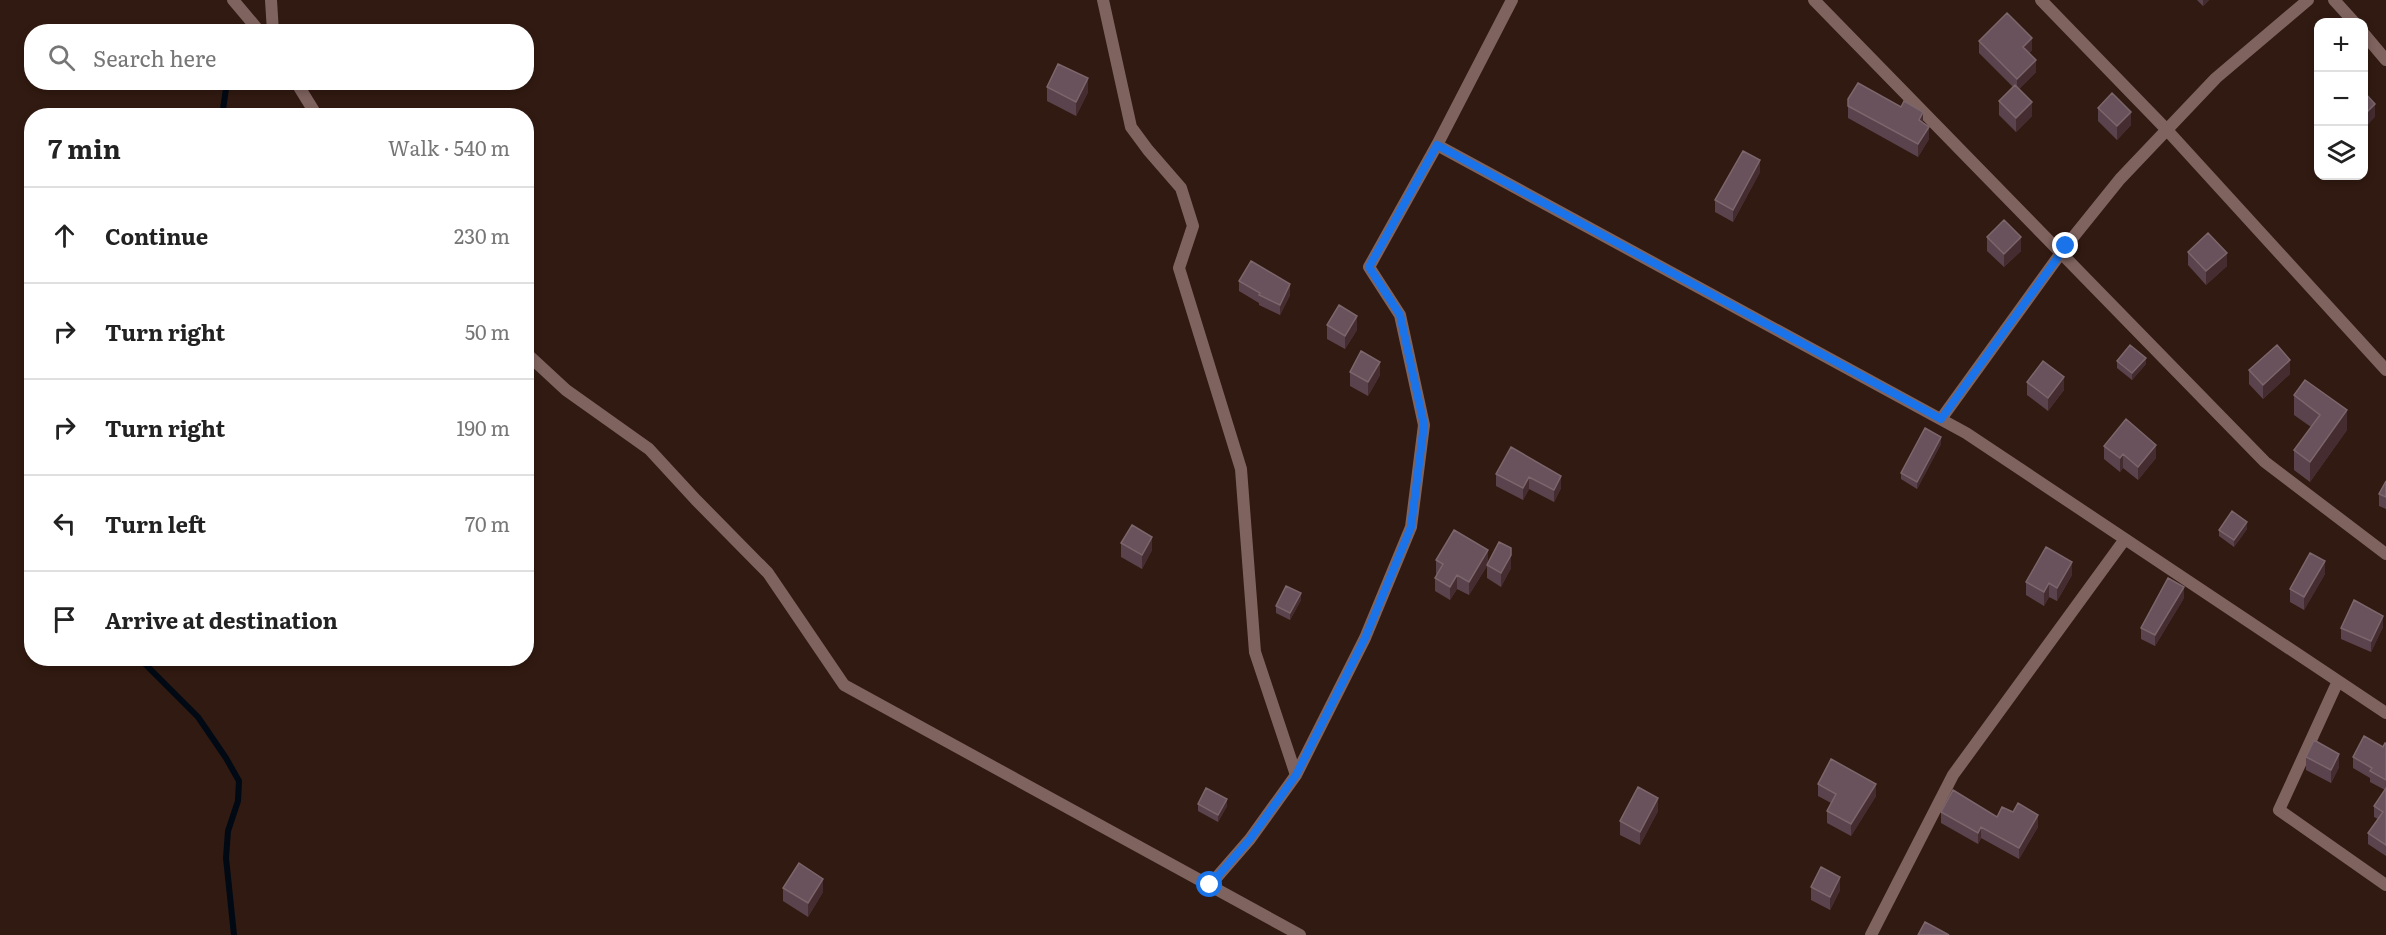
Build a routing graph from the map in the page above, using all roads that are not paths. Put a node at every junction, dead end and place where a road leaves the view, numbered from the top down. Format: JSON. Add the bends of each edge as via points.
{"nodes":[{"id":1,"x":233,"y":0,"type":"edge"},
{"id":2,"x":271,"y":0,"type":"edge"},
{"id":3,"x":1103,"y":0,"type":"edge"},
{"id":4,"x":1512,"y":0,"type":"edge"},
{"id":5,"x":1815,"y":0,"type":"edge"},
{"id":6,"x":2041,"y":0,"type":"edge"},
{"id":7,"x":2308,"y":0,"type":"edge"},
{"id":8,"x":2334,"y":0,"type":"edge"},
{"id":9,"x":2350,"y":18,"type":"edge"},
{"id":10,"x":253,"y":24,"type":"edge"},
{"id":11,"x":272,"y":24,"type":"edge"},
{"id":12,"x":2368,"y":39,"type":"edge"},
{"id":13,"x":2386,"y":60,"type":"edge"},
{"id":14,"x":301,"y":90,"type":"edge"},
{"id":15,"x":312,"y":108,"type":"edge"},
{"id":16,"x":2166,"y":129,"type":"junction"},
{"id":17,"x":1437,"y":145,"type":"junction"},
{"id":18,"x":2062,"y":254,"type":"junction"},
{"id":19,"x":534,"y":360,"type":"edge"},
{"id":20,"x":2386,"y":370,"type":"edge"},
{"id":21,"x":1941,"y":419,"type":"junction"},
{"id":22,"x":2125,"y":539,"type":"junction"},
{"id":23,"x":2386,"y":554,"type":"edge"},
{"id":24,"x":2338,"y":681,"type":"junction"},
{"id":25,"x":2386,"y":712,"type":"edge"},
{"id":26,"x":1296,"y":775,"type":"junction"},
{"id":27,"x":1210,"y":885,"type":"junction"},
{"id":28,"x":2386,"y":885,"type":"edge"},
{"id":29,"x":1300,"y":935,"type":"edge"},
{"id":30,"x":1871,"y":935,"type":"edge"}],
"edges":[{"from":1,"to":10,"type":"street"},
{"from":2,"to":11,"type":"street"},
{"from":3,"to":26,"type":"street","via":[[1131,127],[1181,188],[1193,226],[1179,268],[1241,469],[1255,652]]},
{"from":4,"to":17,"type":"street"},
{"from":5,"to":18,"type":"street"},
{"from":6,"to":16,"type":"street"},
{"from":7,"to":16,"type":"street","via":[[2216,78]]},
{"from":8,"to":9,"type":"street"},
{"from":12,"to":13,"type":"street"},
{"from":14,"to":15,"type":"street"},
{"from":16,"to":18,"type":"street","via":[[2120,179]]},
{"from":16,"to":20,"type":"street"},
{"from":17,"to":21,"type":"street"},
{"from":17,"to":26,"type":"street","via":[[1369,267],[1400,315],[1424,425],[1411,527],[1365,638]]},
{"from":18,"to":21,"type":"street"},
{"from":18,"to":23,"type":"street","via":[[2265,462]]},
{"from":19,"to":27,"type":"street","via":[[566,390],[649,449],[768,573],[844,685]]},
{"from":21,"to":22,"type":"street"},
{"from":22,"to":24,"type":"street"},
{"from":22,"to":30,"type":"street","via":[[1953,775]]},
{"from":24,"to":25,"type":"street"},
{"from":24,"to":28,"type":"street","via":[[2279,810]]},
{"from":26,"to":27,"type":"street","via":[[1250,839]]},
{"from":27,"to":29,"type":"street"}]}
